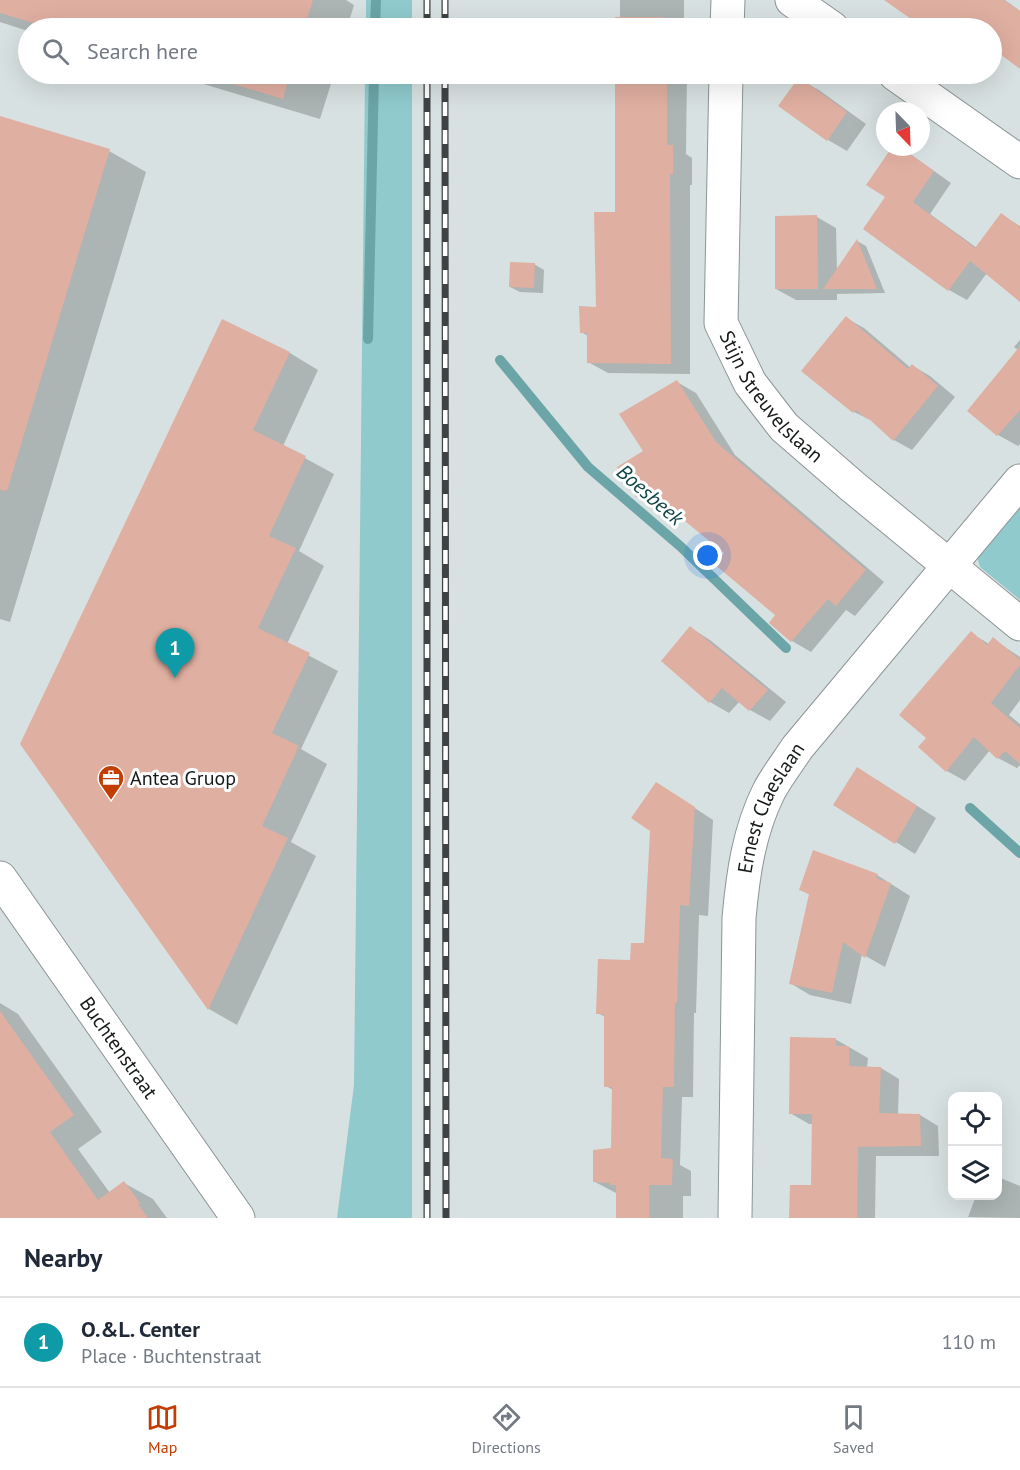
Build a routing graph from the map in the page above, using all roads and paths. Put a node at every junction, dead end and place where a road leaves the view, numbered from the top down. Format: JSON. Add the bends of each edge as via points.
{"nodes":[{"id":1,"x":728,"y":0,"type":"edge"},
{"id":2,"x":792,"y":0,"type":"edge"},
{"id":3,"x":727,"y":18,"type":"edge"},
{"id":4,"x":818,"y":18,"type":"edge"},
{"id":5,"x":726,"y":84,"type":"edge"},
{"id":6,"x":909,"y":84,"type":"edge"},
{"id":7,"x":1020,"y":162,"type":"edge"},
{"id":8,"x":1020,"y":481,"type":"edge"},
{"id":9,"x":949,"y":566,"type":"junction"},
{"id":10,"x":1020,"y":624,"type":"edge"},
{"id":11,"x":0,"y":878,"type":"edge"},
{"id":12,"x":238,"y":1218,"type":"edge"},
{"id":13,"x":735,"y":1218,"type":"edge"}],
"edges":[{"from":1,"to":3,"type":"street"},
{"from":2,"to":4,"type":"street"},
{"from":5,"to":9,"type":"street","name":"Stijn Streuvelslaan","via":[[721,323],[750,383],[784,427]]},
{"from":6,"to":7,"type":"street"},
{"from":8,"to":9,"type":"street","name":"Ernest Claeslaan"},
{"from":9,"to":10,"type":"street","name":"Stijn Streuvelslaan"},
{"from":9,"to":13,"type":"street","name":"Ernest Claeslaan","via":[[796,748],[770,791],[754,828],[743,873],[739,918]]},
{"from":11,"to":12,"type":"street","name":"Buchtenstraat"}]}
